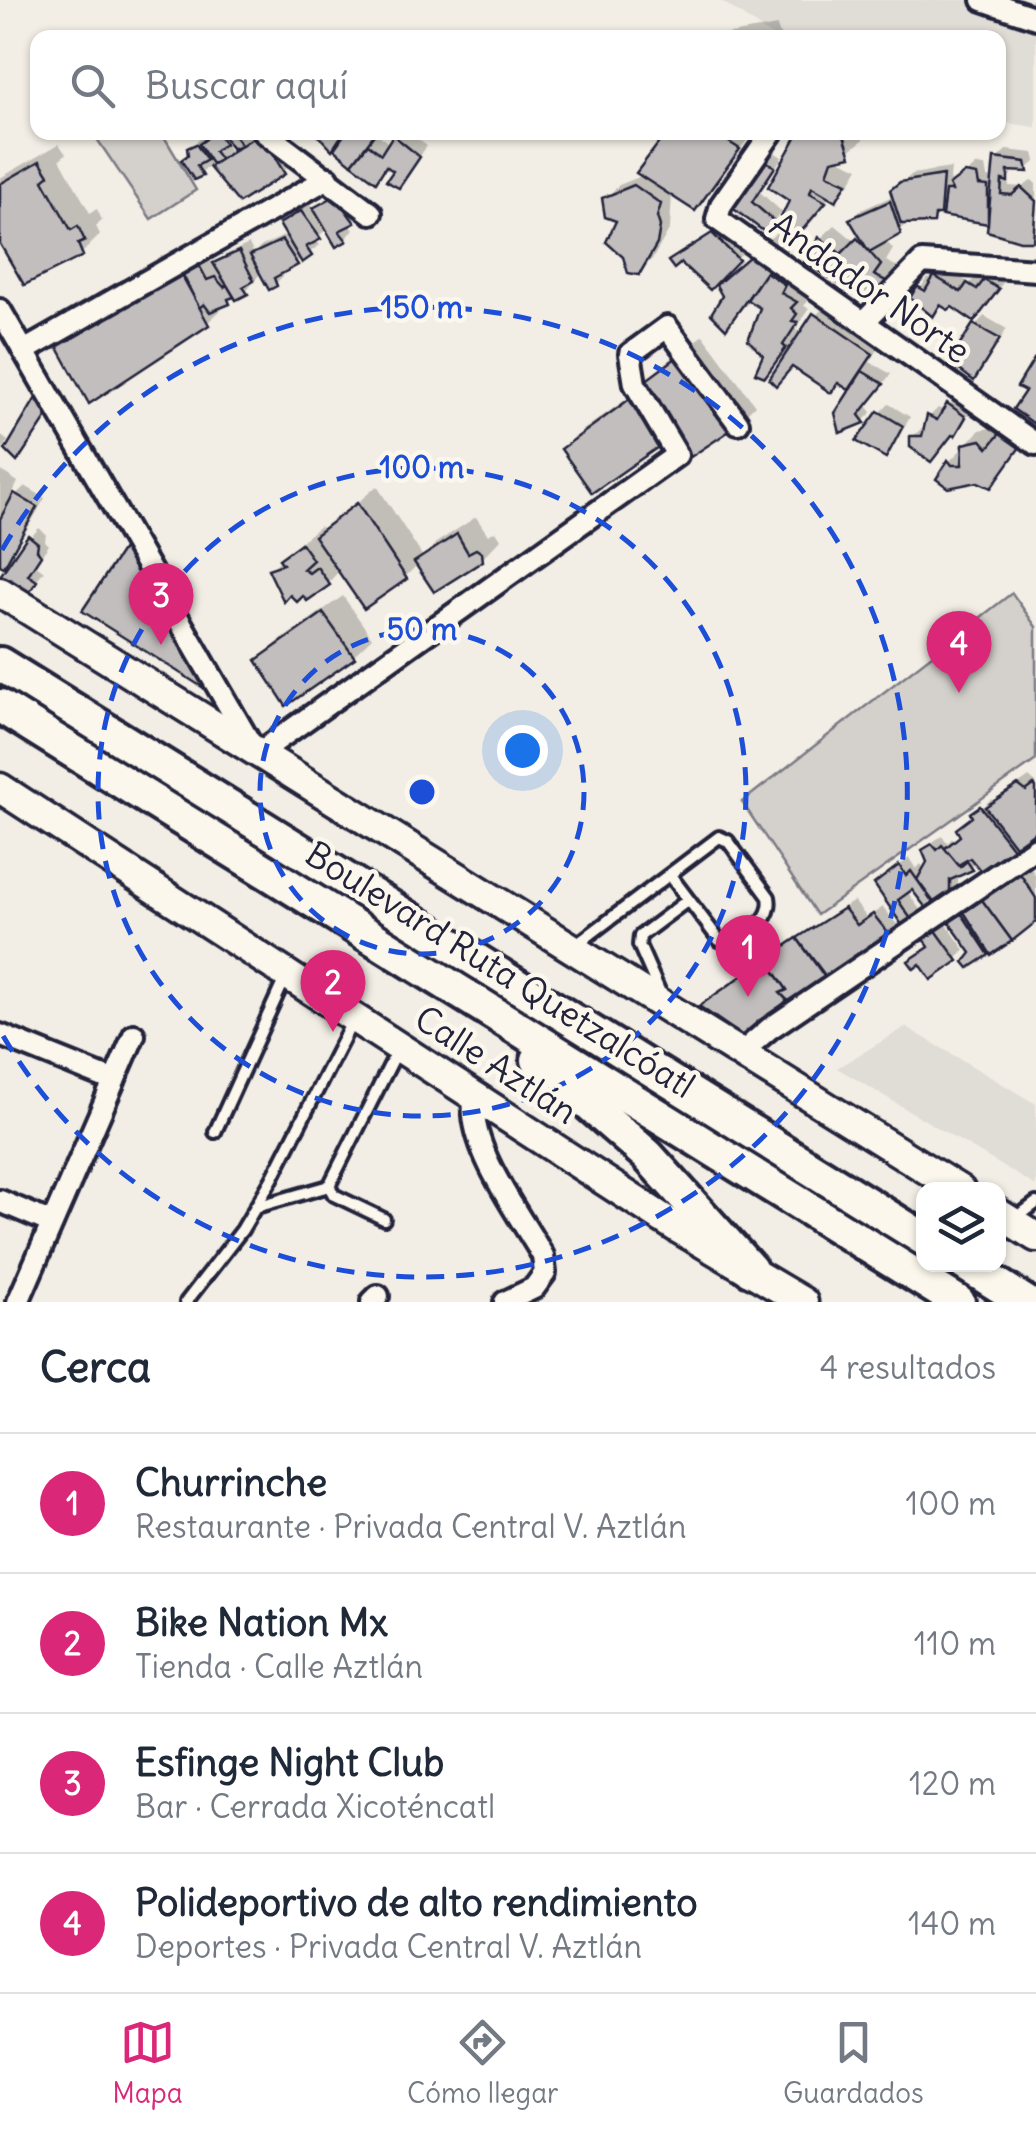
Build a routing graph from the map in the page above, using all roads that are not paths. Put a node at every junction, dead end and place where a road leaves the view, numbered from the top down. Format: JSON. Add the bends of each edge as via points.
{"nodes":[{"id":1,"x":983,"y":0,"type":"edge"},
{"id":2,"x":1036,"y":18,"type":"edge"},
{"id":3,"x":275,"y":140,"type":"edge"},
{"id":4,"x":766,"y":140,"type":"edge"},
{"id":5,"x":328,"y":178,"type":"junction"},
{"id":6,"x":371,"y":213,"type":"dead end"},
{"id":7,"x":1036,"y":270,"type":"edge"},
{"id":8,"x":0,"y":310,"type":"edge"},
{"id":9,"x":864,"y":322,"type":"junction"},
{"id":10,"x":24,"y":351,"type":"junction"},
{"id":11,"x":738,"y":423,"type":"dead end"},
{"id":12,"x":1036,"y":444,"type":"edge"},
{"id":13,"x":0,"y":592,"type":"edge"},
{"id":14,"x":0,"y":664,"type":"edge"},
{"id":15,"x":0,"y":706,"type":"edge"},
{"id":16,"x":257,"y":752,"type":"junction"},
{"id":17,"x":2,"y":798,"type":"edge"},
{"id":18,"x":1036,"y":848,"type":"edge"},
{"id":19,"x":670,"y":875,"type":"junction"},
{"id":20,"x":688,"y":900,"type":"junction"},
{"id":21,"x":572,"y":948,"type":"junction"},
{"id":22,"x":287,"y":974,"type":"junction"},
{"id":23,"x":667,"y":1007,"type":"junction"},
{"id":24,"x":355,"y":1017,"type":"junction"},
{"id":25,"x":521,"y":1030,"type":"junction"},
{"id":26,"x":134,"y":1035,"type":"dead end"},
{"id":27,"x":0,"y":1036,"type":"edge"},
{"id":28,"x":400,"y":1046,"type":"junction"},
{"id":29,"x":741,"y":1053,"type":"junction"},
{"id":30,"x":114,"y":1082,"type":"junction"},
{"id":31,"x":474,"y":1096,"type":"junction"},
{"id":32,"x":215,"y":1132,"type":"dead end"},
{"id":33,"x":947,"y":1182,"type":"edge"},
{"id":34,"x":328,"y":1186,"type":"junction"},
{"id":35,"x":0,"y":1202,"type":"edge"},
{"id":36,"x":1036,"y":1203,"type":"edge"},
{"id":37,"x":256,"y":1207,"type":"junction"},
{"id":38,"x":1006,"y":1218,"type":"edge"},
{"id":39,"x":384,"y":1219,"type":"dead end"},
{"id":40,"x":1006,"y":1219,"type":"edge"},
{"id":41,"x":52,"y":1223,"type":"junction"},
{"id":42,"x":916,"y":1234,"type":"edge"},
{"id":43,"x":1036,"y":1237,"type":"edge"},
{"id":44,"x":750,"y":1269,"type":"junction"},
{"id":45,"x":978,"y":1272,"type":"edge"},
{"id":46,"x":1024,"y":1300,"type":"edge"},
{"id":47,"x":18,"y":1302,"type":"edge"},
{"id":48,"x":186,"y":1302,"type":"edge"},
{"id":49,"x":505,"y":1302,"type":"edge"},
{"id":50,"x":803,"y":1302,"type":"edge"},
{"id":51,"x":958,"y":1302,"type":"edge"}],
"edges":[{"from":1,"to":2,"type":"street"},
{"from":3,"to":5,"type":"street"},
{"from":4,"to":9,"type":"street","name":"Andador Norte","via":[[717,218]]},
{"from":5,"to":6,"type":"street"},
{"from":5,"to":10,"type":"street"},
{"from":7,"to":9,"type":"street","via":[[922,262]]},
{"from":8,"to":10,"type":"street"},
{"from":9,"to":12,"type":"street","name":"Andador Norte"},
{"from":10,"to":16,"type":"street"},
{"from":11,"to":16,"type":"street","via":[[668,327],[630,354],[635,384],[678,455]]},
{"from":13,"to":16,"type":"main road","name":"Boulevard Ruta Quetzalcóatl"},
{"from":14,"to":42,"type":"main road"},
{"from":15,"to":25,"type":"main road","name":"Boulevard Ruta Quetzalcóatl"},
{"from":16,"to":21,"type":"main road","name":"Boulevard Ruta Quetzalcóatl"},
{"from":17,"to":22,"type":"main road","name":"Calle Aztlán"},
{"from":18,"to":29,"type":"street"},
{"from":19,"to":20,"type":"lane"},
{"from":19,"to":20,"type":"lane","via":[[724,837],[771,908],[731,943],[719,940]]},
{"from":19,"to":21,"type":"lane"},
{"from":20,"to":23,"type":"lane","via":[[640,936],[638,945]]},
{"from":21,"to":23,"type":"main road","name":"Boulevard Ruta Quetzalcóatl"},
{"from":22,"to":24,"type":"main road","name":"Calle Aztlán"},
{"from":22,"to":32,"type":"lane"},
{"from":23,"to":29,"type":"main road","name":"Boulevard Ruta Quetzalcóatl"},
{"from":24,"to":28,"type":"main road","name":"Calle Aztlán"},
{"from":24,"to":37,"type":"lane"},
{"from":25,"to":44,"type":"main road","via":[[538,1060],[647,1155]]},
{"from":25,"to":51,"type":"main road","name":"Boulevard Ruta Quetzalcóatl"},
{"from":26,"to":30,"type":"street"},
{"from":27,"to":30,"type":"street"},
{"from":28,"to":31,"type":"main road","name":"Calle Aztlán"},
{"from":28,"to":34,"type":"lane"},
{"from":29,"to":33,"type":"main road","name":"Boulevard Ruta Quetzalcóatl"},
{"from":30,"to":41,"type":"street"},
{"from":31,"to":44,"type":"main road","name":"Calle Aztlán"},
{"from":31,"to":49,"type":"street","via":[[478,1141],[544,1256],[545,1273],[534,1288]]},
{"from":34,"to":37,"type":"lane"},
{"from":34,"to":39,"type":"lane"},
{"from":35,"to":41,"type":"street"},
{"from":36,"to":38,"type":"lane"},
{"from":37,"to":48,"type":"lane"},
{"from":40,"to":43,"type":"main road"},
{"from":41,"to":47,"type":"street"},
{"from":44,"to":50,"type":"main road","name":"Calle Aztlán"},
{"from":45,"to":46,"type":"main road"}]}
